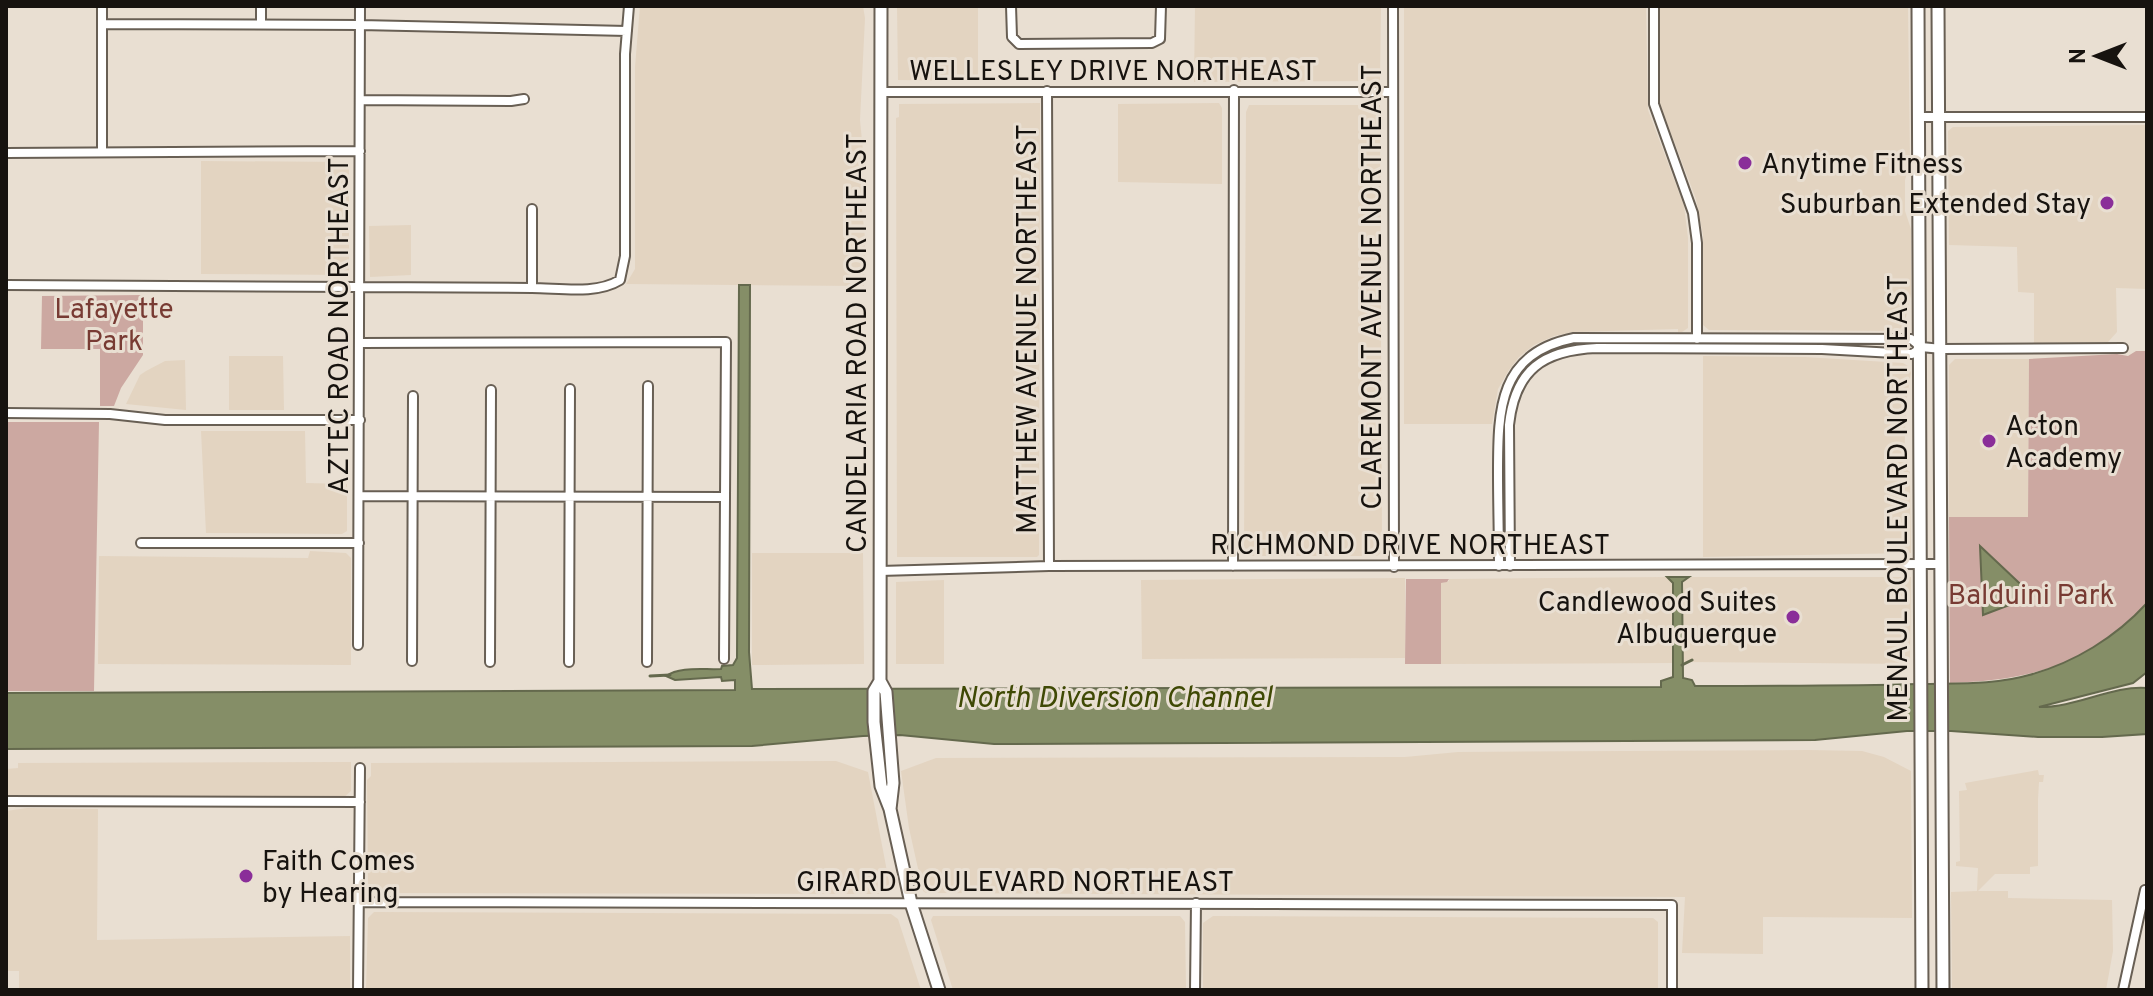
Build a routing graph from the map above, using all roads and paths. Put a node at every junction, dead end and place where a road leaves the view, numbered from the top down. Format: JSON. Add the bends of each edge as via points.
{"nodes":[{"id":1,"x":102,"y":6,"type":"edge"},
{"id":2,"x":261,"y":6,"type":"edge"},
{"id":3,"x":360,"y":6,"type":"edge"},
{"id":4,"x":629,"y":6,"type":"edge"},
{"id":5,"x":881,"y":6,"type":"edge"},
{"id":6,"x":1011,"y":6,"type":"edge"},
{"id":7,"x":1161,"y":6,"type":"edge"},
{"id":8,"x":1393,"y":6,"type":"edge"},
{"id":9,"x":1654,"y":6,"type":"edge"},
{"id":10,"x":1918,"y":6,"type":"edge"},
{"id":11,"x":1938,"y":6,"type":"edge"},
{"id":12,"x":102,"y":24,"type":"junction"},
{"id":13,"x":261,"y":24,"type":"junction"},
{"id":14,"x":360,"y":25,"type":"junction"},
{"id":15,"x":627,"y":31,"type":"junction"},
{"id":16,"x":1234,"y":90,"type":"junction"},
{"id":17,"x":1047,"y":91,"type":"junction"},
{"id":18,"x":881,"y":92,"type":"junction"},
{"id":19,"x":1393,"y":92,"type":"junction"},
{"id":20,"x":524,"y":99,"type":"dead end"},
{"id":21,"x":360,"y":100,"type":"junction"},
{"id":22,"x":1919,"y":117,"type":"junction"},
{"id":23,"x":2147,"y":117,"type":"edge"},
{"id":24,"x":1940,"y":118,"type":"junction"},
{"id":25,"x":360,"y":151,"type":"junction"},
{"id":26,"x":102,"y":152,"type":"junction"},
{"id":27,"x":6,"y":153,"type":"edge"},
{"id":28,"x":532,"y":209,"type":"dead end"},
{"id":29,"x":6,"y":285,"type":"edge"},
{"id":30,"x":360,"y":286,"type":"junction"},
{"id":31,"x":532,"y":288,"type":"junction"},
{"id":32,"x":1697,"y":337,"type":"junction"},
{"id":33,"x":360,"y":343,"type":"junction"},
{"id":34,"x":1921,"y":347,"type":"junction"},
{"id":35,"x":1697,"y":348,"type":"junction"},
{"id":36,"x":2123,"y":348,"type":"dead end"},
{"id":37,"x":1942,"y":349,"type":"junction"},
{"id":38,"x":648,"y":386,"type":"dead end"},
{"id":39,"x":570,"y":389,"type":"dead end"},
{"id":40,"x":491,"y":390,"type":"dead end"},
{"id":41,"x":413,"y":396,"type":"dead end"},
{"id":42,"x":6,"y":413,"type":"edge"},
{"id":43,"x":360,"y":420,"type":"junction"},
{"id":44,"x":359,"y":496,"type":"junction"},
{"id":45,"x":413,"y":496,"type":"junction"},
{"id":46,"x":491,"y":496,"type":"junction"},
{"id":47,"x":571,"y":497,"type":"junction"},
{"id":48,"x":648,"y":497,"type":"junction"},
{"id":49,"x":725,"y":497,"type":"junction"},
{"id":50,"x":141,"y":543,"type":"dead end"},
{"id":51,"x":359,"y":543,"type":"junction"},
{"id":52,"x":1919,"y":564,"type":"junction"},
{"id":53,"x":1940,"y":564,"type":"junction"},
{"id":54,"x":1049,"y":566,"type":"junction"},
{"id":55,"x":1233,"y":566,"type":"junction"},
{"id":56,"x":1499,"y":566,"type":"junction"},
{"id":57,"x":1510,"y":566,"type":"junction"},
{"id":58,"x":1394,"y":567,"type":"junction"},
{"id":59,"x":880,"y":571,"type":"junction"},
{"id":60,"x":358,"y":645,"type":"dead end"},
{"id":61,"x":724,"y":659,"type":"dead end"},
{"id":62,"x":412,"y":661,"type":"dead end"},
{"id":63,"x":490,"y":662,"type":"dead end"},
{"id":64,"x":569,"y":662,"type":"dead end"},
{"id":65,"x":647,"y":662,"type":"dead end"},
{"id":66,"x":880,"y":681,"type":"junction"},
{"id":67,"x":360,"y":768,"type":"dead end"},
{"id":68,"x":6,"y":801,"type":"edge"},
{"id":69,"x":360,"y":802,"type":"junction"},
{"id":70,"x":890,"y":809,"type":"junction"},
{"id":71,"x":2145,"y":890,"type":"dead end"},
{"id":72,"x":359,"y":902,"type":"junction"},
{"id":73,"x":911,"y":903,"type":"junction"},
{"id":74,"x":1196,"y":903,"type":"junction"},
{"id":75,"x":358,"y":990,"type":"edge"},
{"id":76,"x":939,"y":990,"type":"edge"},
{"id":77,"x":1195,"y":990,"type":"edge"},
{"id":78,"x":1672,"y":990,"type":"edge"},
{"id":79,"x":1922,"y":990,"type":"edge"},
{"id":80,"x":1943,"y":990,"type":"edge"},
{"id":81,"x":2123,"y":990,"type":"edge"}],
"edges":[{"from":1,"to":12,"type":"street"},
{"from":2,"to":13,"type":"street"},
{"from":3,"to":14,"type":"street","name":"AZTEC ROAD NORTHEAST"},
{"from":4,"to":15,"type":"street"},
{"from":5,"to":18,"type":"main road","name":"CANDELARIA ROAD NORTHEAST"},
{"from":6,"to":7,"type":"street","via":[[1012,37],[1019,44],[1034,44],[1158,42]]},
{"from":8,"to":19,"type":"street","name":"CLAREMONT AVENUE NORTHEAST"},
{"from":9,"to":32,"type":"street","via":[[1654,104],[1693,213]]},
{"from":10,"to":22,"type":"main road","name":"MENAUL BOULEVARD NORTHEAST"},
{"from":11,"to":24,"type":"main road","name":"MENAUL BOULEVARD NORTHEAST"},
{"from":12,"to":13,"type":"street"},
{"from":12,"to":26,"type":"street"},
{"from":13,"to":14,"type":"street"},
{"from":14,"to":15,"type":"street"},
{"from":14,"to":21,"type":"street","name":"AZTEC ROAD NORTHEAST"},
{"from":15,"to":31,"type":"street","via":[[625,256],[620,280],[599,288]]},
{"from":16,"to":17,"type":"street","name":"WELLESLEY DRIVE NORTHEAST"},
{"from":16,"to":19,"type":"street","name":"WELLESLEY DRIVE NORTHEAST"},
{"from":16,"to":55,"type":"street"},
{"from":17,"to":18,"type":"street","name":"WELLESLEY DRIVE NORTHEAST"},
{"from":17,"to":54,"type":"street","name":"MATTHEW AVENUE NORTHEAST"},
{"from":18,"to":59,"type":"main road","name":"CANDELARIA ROAD NORTHEAST"},
{"from":19,"to":58,"type":"street","name":"CLAREMONT AVENUE NORTHEAST"},
{"from":20,"to":21,"type":"street"},
{"from":21,"to":25,"type":"street","name":"AZTEC ROAD NORTHEAST"},
{"from":22,"to":24,"type":"street"},
{"from":22,"to":34,"type":"main road","name":"MENAUL BOULEVARD NORTHEAST"},
{"from":23,"to":24,"type":"street"},
{"from":24,"to":37,"type":"main road","name":"MENAUL BOULEVARD NORTHEAST"},
{"from":25,"to":26,"type":"street"},
{"from":25,"to":30,"type":"street","name":"AZTEC ROAD NORTHEAST"},
{"from":26,"to":27,"type":"street"},
{"from":28,"to":31,"type":"street"},
{"from":29,"to":30,"type":"street"},
{"from":30,"to":31,"type":"street"},
{"from":30,"to":33,"type":"street","name":"AZTEC ROAD NORTHEAST"},
{"from":32,"to":34,"type":"street","via":[[1911,339]]},
{"from":32,"to":35,"type":"street"},
{"from":32,"to":56,"type":"street","via":[[1574,338],[1536,351],[1521,364],[1501,403]]},
{"from":33,"to":43,"type":"street","name":"AZTEC ROAD NORTHEAST"},
{"from":33,"to":49,"type":"street","via":[[726,342]]},
{"from":34,"to":35,"type":"street","via":[[1912,354]]},
{"from":34,"to":37,"type":"street"},
{"from":34,"to":52,"type":"main road","name":"MENAUL BOULEVARD NORTHEAST"},
{"from":35,"to":57,"type":"street","via":[[1574,349],[1541,361],[1522,380],[1509,425]]},
{"from":36,"to":37,"type":"street"},
{"from":37,"to":53,"type":"main road","name":"MENAUL BOULEVARD NORTHEAST"},
{"from":38,"to":48,"type":"street"},
{"from":39,"to":47,"type":"street"},
{"from":40,"to":46,"type":"street"},
{"from":41,"to":45,"type":"street"},
{"from":42,"to":43,"type":"street"},
{"from":43,"to":44,"type":"street","name":"AZTEC ROAD NORTHEAST"},
{"from":44,"to":45,"type":"street"},
{"from":44,"to":51,"type":"street","name":"AZTEC ROAD NORTHEAST"},
{"from":45,"to":46,"type":"street"},
{"from":45,"to":62,"type":"street"},
{"from":46,"to":47,"type":"street"},
{"from":46,"to":63,"type":"street"},
{"from":47,"to":48,"type":"street"},
{"from":47,"to":64,"type":"street"},
{"from":48,"to":49,"type":"street"},
{"from":48,"to":65,"type":"street"},
{"from":49,"to":61,"type":"street"},
{"from":50,"to":51,"type":"street"},
{"from":51,"to":60,"type":"street","name":"AZTEC ROAD NORTHEAST"},
{"from":52,"to":53,"type":"street","name":"RICHMOND DRIVE NORTHEAST"},
{"from":52,"to":57,"type":"street","name":"RICHMOND DRIVE NORTHEAST"},
{"from":52,"to":79,"type":"main road","name":"MENAUL BOULEVARD NORTHEAST"},
{"from":53,"to":80,"type":"main road","name":"MENAUL BOULEVARD NORTHEAST"},
{"from":54,"to":55,"type":"street","name":"RICHMOND DRIVE NORTHEAST"},
{"from":54,"to":59,"type":"street","name":"RICHMOND DRIVE NORTHEAST"},
{"from":55,"to":58,"type":"street","name":"RICHMOND DRIVE NORTHEAST"},
{"from":56,"to":57,"type":"street","name":"RICHMOND DRIVE NORTHEAST"},
{"from":56,"to":58,"type":"street","name":"RICHMOND DRIVE NORTHEAST"},
{"from":59,"to":66,"type":"main road","name":"CANDELARIA ROAD NORTHEAST"},
{"from":66,"to":70,"type":"main road","name":"CANDELARIA ROAD NORTHEAST","via":[[886,692]]},
{"from":66,"to":70,"type":"main road","name":"CANDELARIA ROAD NORTHEAST","via":[[874,691],[876,748]]},
{"from":67,"to":69,"type":"street"},
{"from":68,"to":69,"type":"street"},
{"from":69,"to":72,"type":"street"},
{"from":70,"to":73,"type":"main road","name":"CANDELARIA ROAD NORTHEAST"},
{"from":71,"to":81,"type":"street"},
{"from":72,"to":73,"type":"street","name":"GIRARD BOULEVARD NORTHEAST"},
{"from":72,"to":75,"type":"street"},
{"from":73,"to":74,"type":"street","name":"GIRARD BOULEVARD NORTHEAST"},
{"from":73,"to":76,"type":"main road","name":"CANDELARIA ROAD NORTHEAST"},
{"from":74,"to":77,"type":"street"},
{"from":74,"to":78,"type":"street","name":"GIRARD BOULEVARD NORTHEAST","via":[[1672,905]]}]}
